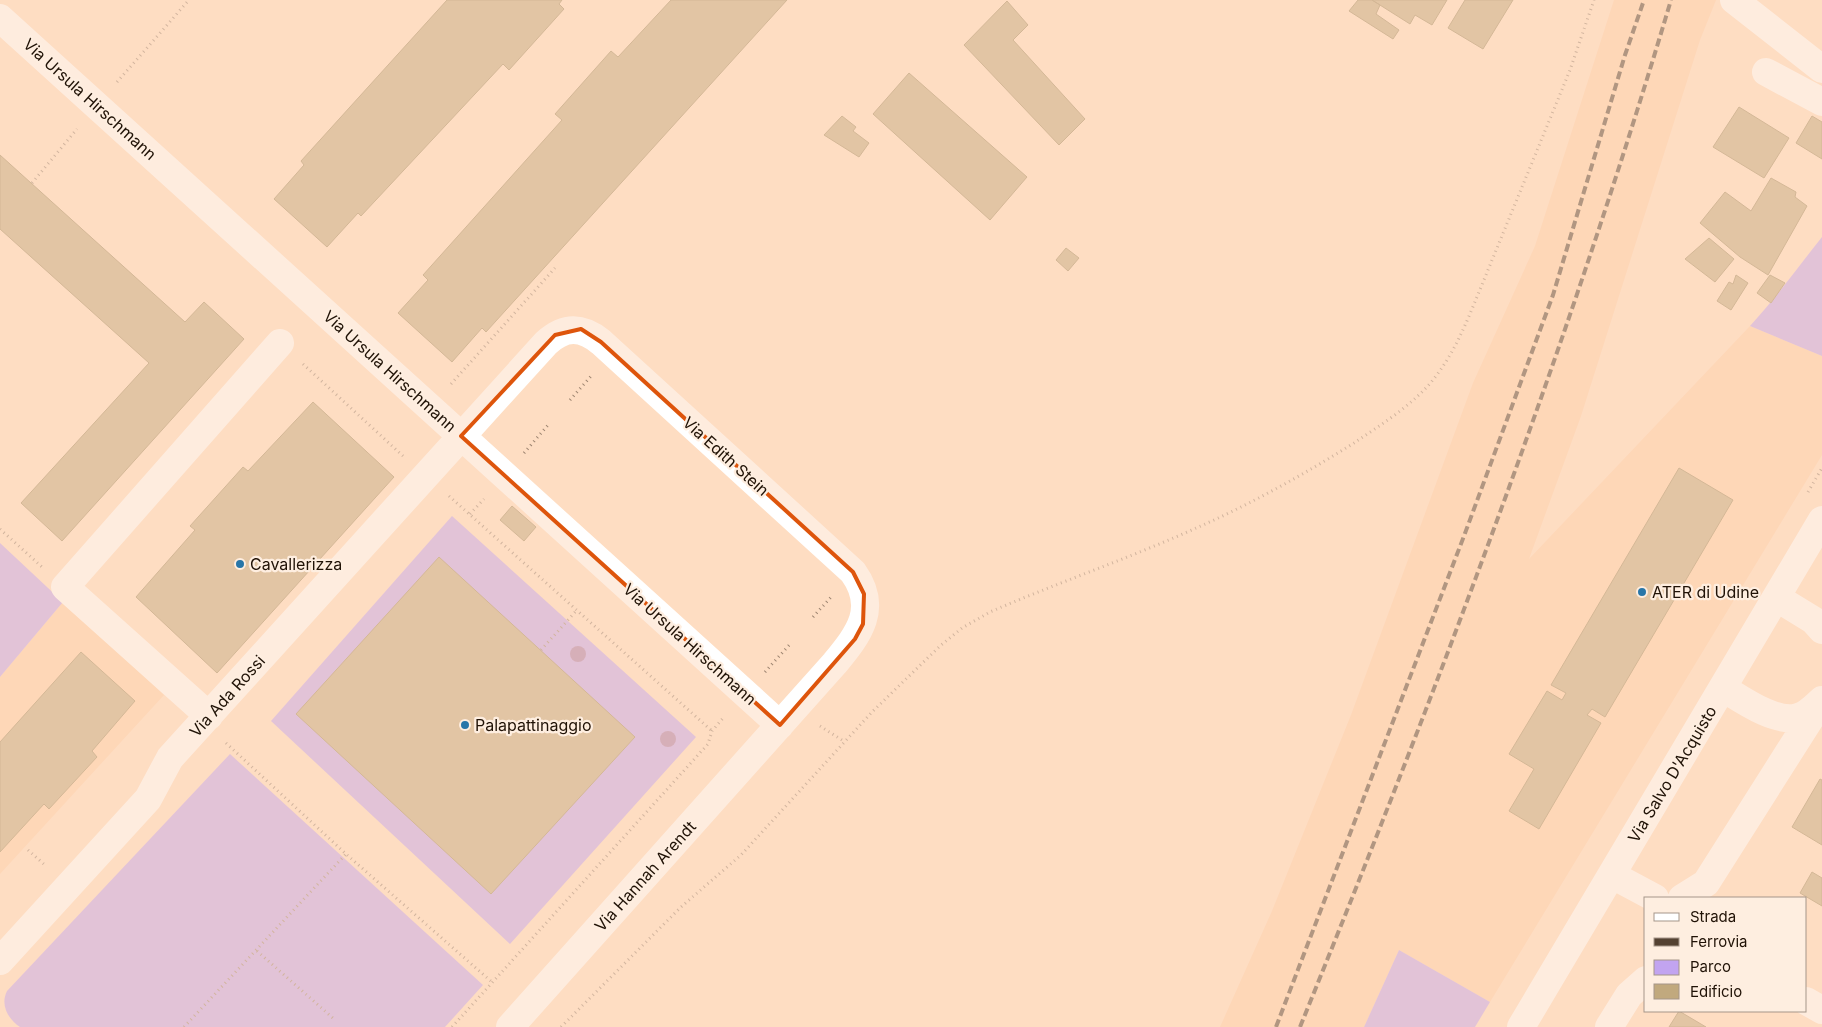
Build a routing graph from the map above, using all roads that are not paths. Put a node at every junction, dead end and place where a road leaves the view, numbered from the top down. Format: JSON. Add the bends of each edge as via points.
{"nodes":[{"id":1,"x":1734,"y":0,"type":"edge"},
{"id":2,"x":0,"y":18,"type":"edge"},
{"id":3,"x":1822,"y":69,"type":"edge"},
{"id":4,"x":1766,"y":72,"type":"dead end"},
{"id":5,"x":1822,"y":102,"type":"edge"},
{"id":6,"x":280,"y":343,"type":"road end"},
{"id":7,"x":461,"y":436,"type":"junction"},
{"id":8,"x":1822,"y":520,"type":"edge"},
{"id":9,"x":1777,"y":598,"type":"junction"},
{"id":10,"x":1822,"y":630,"type":"edge"},
{"id":11,"x":1723,"y":688,"type":"junction"},
{"id":12,"x":1822,"y":700,"type":"edge"},
{"id":13,"x":209,"y":716,"type":"junction"},
{"id":14,"x":780,"y":726,"type":"junction"},
{"id":15,"x":1612,"y":875,"type":"junction"},
{"id":16,"x":1654,"y":897,"type":"edge"},
{"id":17,"x":1684,"y":897,"type":"edge"},
{"id":18,"x":0,"y":961,"type":"edge"},
{"id":19,"x":1644,"y":982,"type":"edge"},
{"id":20,"x":1807,"y":1002,"type":"edge"},
{"id":21,"x":1822,"y":1010,"type":"edge"},
{"id":22,"x":510,"y":1027,"type":"edge"},
{"id":23,"x":1521,"y":1027,"type":"edge"},
{"id":24,"x":1609,"y":1027,"type":"edge"}],
"edges":[{"from":1,"to":3,"type":"street"},
{"from":2,"to":7,"type":"street","name":"Via Ursula Hirschmann"},
{"from":4,"to":5,"type":"street"},
{"from":6,"to":13,"type":"street","via":[[65,587]]},
{"from":7,"to":13,"type":"street","name":"Via Ada Rossi"},
{"from":7,"to":14,"type":"street","name":"Via Ursula Hirschmann"},
{"from":7,"to":14,"type":"street","name":"Via Edith Stein","via":[[555,335],[565,330],[581,330],[601,342],[859,580],[866,609],[855,639]]},
{"from":8,"to":9,"type":"street","name":"Via Salvo D'Acquisto"},
{"from":9,"to":10,"type":"street"},
{"from":9,"to":11,"type":"street","name":"Via Salvo D'Acquisto"},
{"from":11,"to":12,"type":"street","via":[[1759,710],[1781,717],[1798,718]]},
{"from":11,"to":15,"type":"street","name":"Via Salvo D'Acquisto"},
{"from":12,"to":17,"type":"street","via":[[1706,883]]},
{"from":13,"to":18,"type":"street","name":"Via Ada Rossi","via":[[170,758],[148,799]]},
{"from":14,"to":22,"type":"street","name":"Via Hannah Arendt"},
{"from":15,"to":16,"type":"street"},
{"from":15,"to":23,"type":"street","name":"Via Salvo D'Acquisto"},
{"from":19,"to":24,"type":"street","via":[[1629,995]]},
{"from":20,"to":21,"type":"street"}]}
